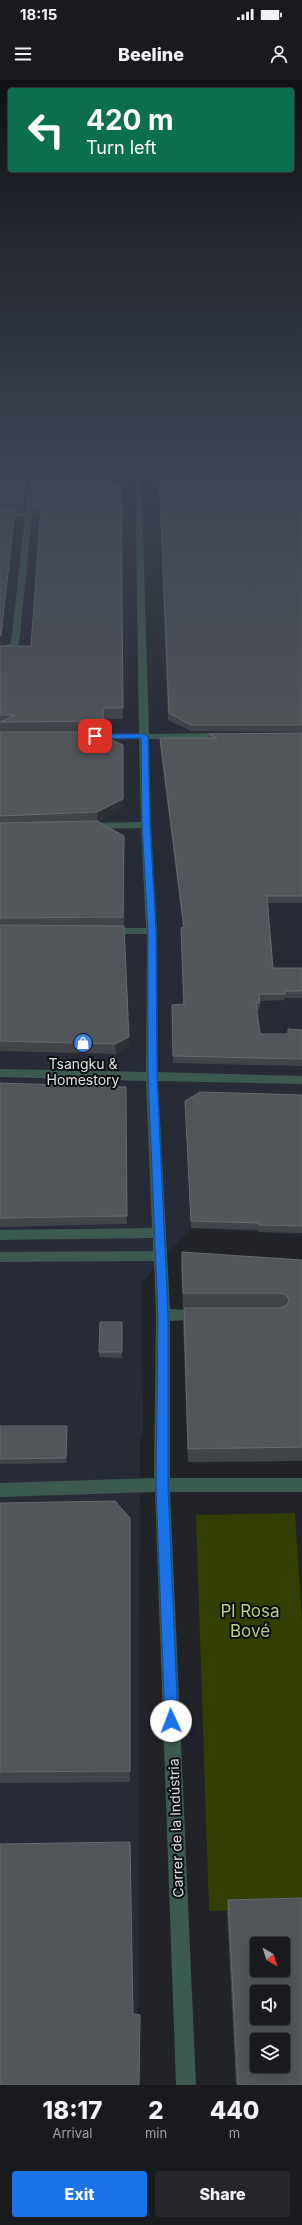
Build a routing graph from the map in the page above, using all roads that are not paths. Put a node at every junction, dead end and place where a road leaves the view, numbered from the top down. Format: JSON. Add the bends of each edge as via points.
{"nodes":[{"id":1,"x":24,"y":561,"type":"edge"},
{"id":2,"x":140,"y":561,"type":"edge"},
{"id":3,"x":0,"y":651,"type":"edge"},
{"id":4,"x":144,"y":736,"type":"junction"},
{"id":5,"x":234,"y":736,"type":"edge"},
{"id":6,"x":79,"y":737,"type":"edge"},
{"id":7,"x":146,"y":825,"type":"junction"},
{"id":8,"x":77,"y":826,"type":"edge"},
{"id":9,"x":152,"y":931,"type":"junction"},
{"id":10,"x":99,"y":932,"type":"edge"},
{"id":11,"x":0,"y":1073,"type":"edge"},
{"id":12,"x":152,"y":1075,"type":"junction"},
{"id":13,"x":302,"y":1080,"type":"edge"},
{"id":14,"x":159,"y":1233,"type":"junction"},
{"id":15,"x":0,"y":1235,"type":"edge"},
{"id":16,"x":161,"y":1256,"type":"junction"},
{"id":17,"x":0,"y":1257,"type":"edge"},
{"id":18,"x":163,"y":1315,"type":"junction"},
{"id":19,"x":217,"y":1315,"type":"edge"},
{"id":20,"x":302,"y":1485,"type":"edge"},
{"id":21,"x":162,"y":1486,"type":"junction"},
{"id":22,"x":0,"y":1490,"type":"edge"},
{"id":23,"x":186,"y":2085,"type":"edge"}],
"edges":[{"from":1,"to":3,"type":"street","via":[[15,644]]},
{"from":2,"to":4,"type":"street","name":"Carrer de la Indústria"},
{"from":4,"to":5,"type":"street"},
{"from":4,"to":6,"type":"street"},
{"from":4,"to":7,"type":"street","name":"Carrer de la Indústria"},
{"from":7,"to":8,"type":"street"},
{"from":7,"to":9,"type":"street","name":"Carrer de la Indústria"},
{"from":9,"to":10,"type":"street"},
{"from":9,"to":12,"type":"street","name":"Carrer de la Indústria"},
{"from":11,"to":12,"type":"street"},
{"from":12,"to":13,"type":"street"},
{"from":12,"to":14,"type":"street","name":"Carrer de la Indústria"},
{"from":14,"to":15,"type":"street"},
{"from":14,"to":16,"type":"street","name":"Carrer de la Indústria"},
{"from":16,"to":17,"type":"street"},
{"from":16,"to":18,"type":"street","name":"Carrer de la Indústria"},
{"from":18,"to":19,"type":"street"},
{"from":18,"to":21,"type":"street","name":"Carrer de la Indústria"},
{"from":20,"to":21,"type":"street"},
{"from":21,"to":22,"type":"street"},
{"from":21,"to":23,"type":"street","name":"Carrer de la Indústria"}]}
